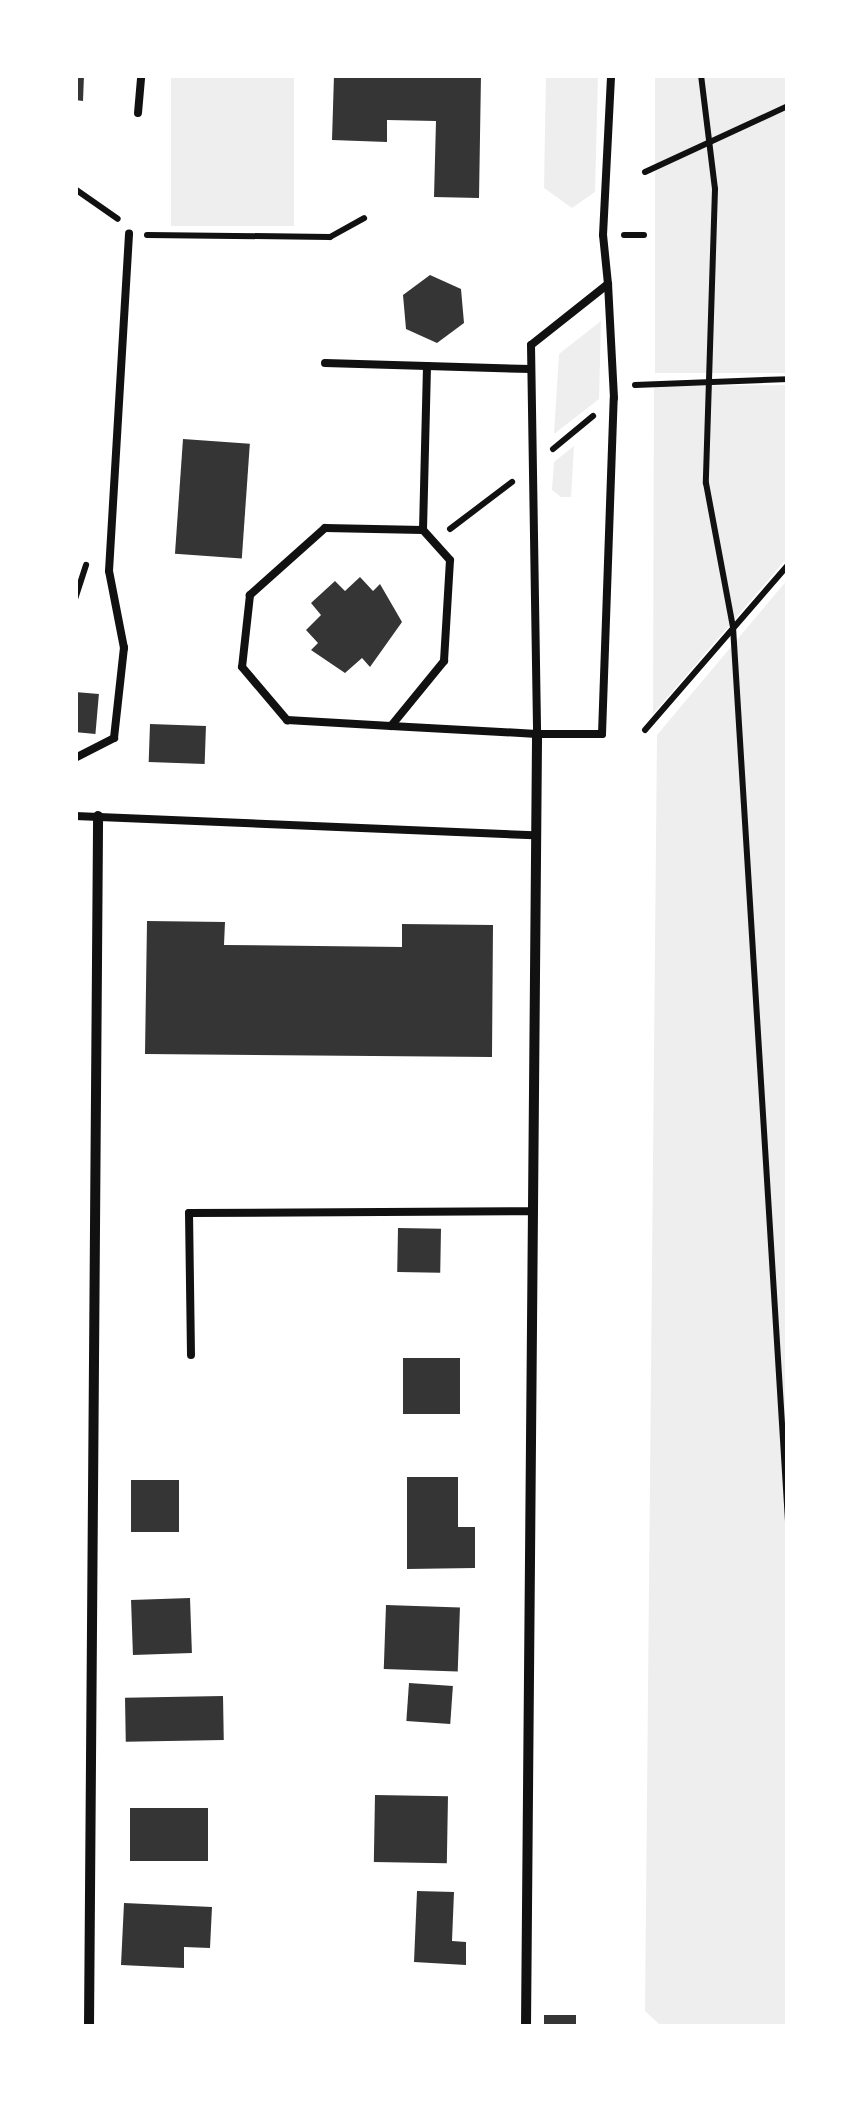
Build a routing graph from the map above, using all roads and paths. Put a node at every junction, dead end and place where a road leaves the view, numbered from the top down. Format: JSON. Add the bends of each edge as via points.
{"nodes":[{"id":1,"x":140,"y":75,"type":"edge"},
{"id":2,"x":611,"y":75,"type":"edge"},
{"id":3,"x":701,"y":75,"type":"edge"},
{"id":4,"x":788,"y":106,"type":"edge"},
{"id":5,"x":138,"y":113,"type":"dead end"},
{"id":6,"x":709,"y":142,"type":"junction"},
{"id":7,"x":645,"y":172,"type":"dead end"},
{"id":8,"x":75,"y":189,"type":"edge"},
{"id":9,"x":364,"y":218,"type":"dead end"},
{"id":10,"x":129,"y":234,"type":"junction"},
{"id":11,"x":608,"y":284,"type":"junction"},
{"id":12,"x":324,"y":363,"type":"dead end"},
{"id":13,"x":427,"y":366,"type":"junction"},
{"id":14,"x":531,"y":369,"type":"junction"},
{"id":15,"x":422,"y":530,"type":"junction"},
{"id":16,"x":788,"y":565,"type":"edge"},
{"id":17,"x":733,"y":627,"type":"junction"},
{"id":18,"x":391,"y":726,"type":"junction"},
{"id":19,"x":645,"y":730,"type":"dead end"},
{"id":20,"x":536,"y":734,"type":"junction"},
{"id":21,"x":75,"y":758,"type":"edge"},
{"id":22,"x":75,"y":816,"type":"edge"},
{"id":23,"x":98,"y":816,"type":"junction"},
{"id":24,"x":534,"y":836,"type":"junction"},
{"id":25,"x":532,"y":1211,"type":"junction"},
{"id":26,"x":190,"y":1355,"type":"dead end"},
{"id":27,"x":788,"y":1521,"type":"edge"},
{"id":28,"x":89,"y":2027,"type":"edge"},
{"id":29,"x":526,"y":2027,"type":"edge"}],
"edges":[{"from":1,"to":5,"type":"lane"},
{"from":2,"to":11,"type":"lane"},
{"from":3,"to":6,"type":"path"},
{"from":4,"to":6,"type":"path"},
{"from":6,"to":7,"type":"path"},
{"from":6,"to":17,"type":"path","via":[[706,483]]},
{"from":8,"to":10,"type":"path","via":[[112,210]]},
{"from":9,"to":10,"type":"path","via":[[330,237]]},
{"from":10,"to":21,"type":"lane","via":[[110,570],[124,648],[114,738]]},
{"from":11,"to":14,"type":"lane","via":[[532,345]]},
{"from":11,"to":20,"type":"lane","via":[[614,398],[602,734]]},
{"from":12,"to":13,"type":"lane"},
{"from":13,"to":14,"type":"lane"},
{"from":13,"to":15,"type":"lane"},
{"from":14,"to":20,"type":"lane"},
{"from":15,"to":18,"type":"lane","via":[[450,560],[444,661]]},
{"from":15,"to":18,"type":"lane","via":[[325,528],[250,595],[242,667],[287,720]]},
{"from":16,"to":17,"type":"path"},
{"from":17,"to":19,"type":"path"},
{"from":17,"to":27,"type":"path"},
{"from":18,"to":20,"type":"lane"},
{"from":20,"to":24,"type":"street"},
{"from":22,"to":23,"type":"lane"},
{"from":23,"to":24,"type":"lane"},
{"from":23,"to":28,"type":"street"},
{"from":24,"to":25,"type":"street"},
{"from":25,"to":26,"type":"lane","via":[[189,1214]]},
{"from":25,"to":29,"type":"street"}]}
